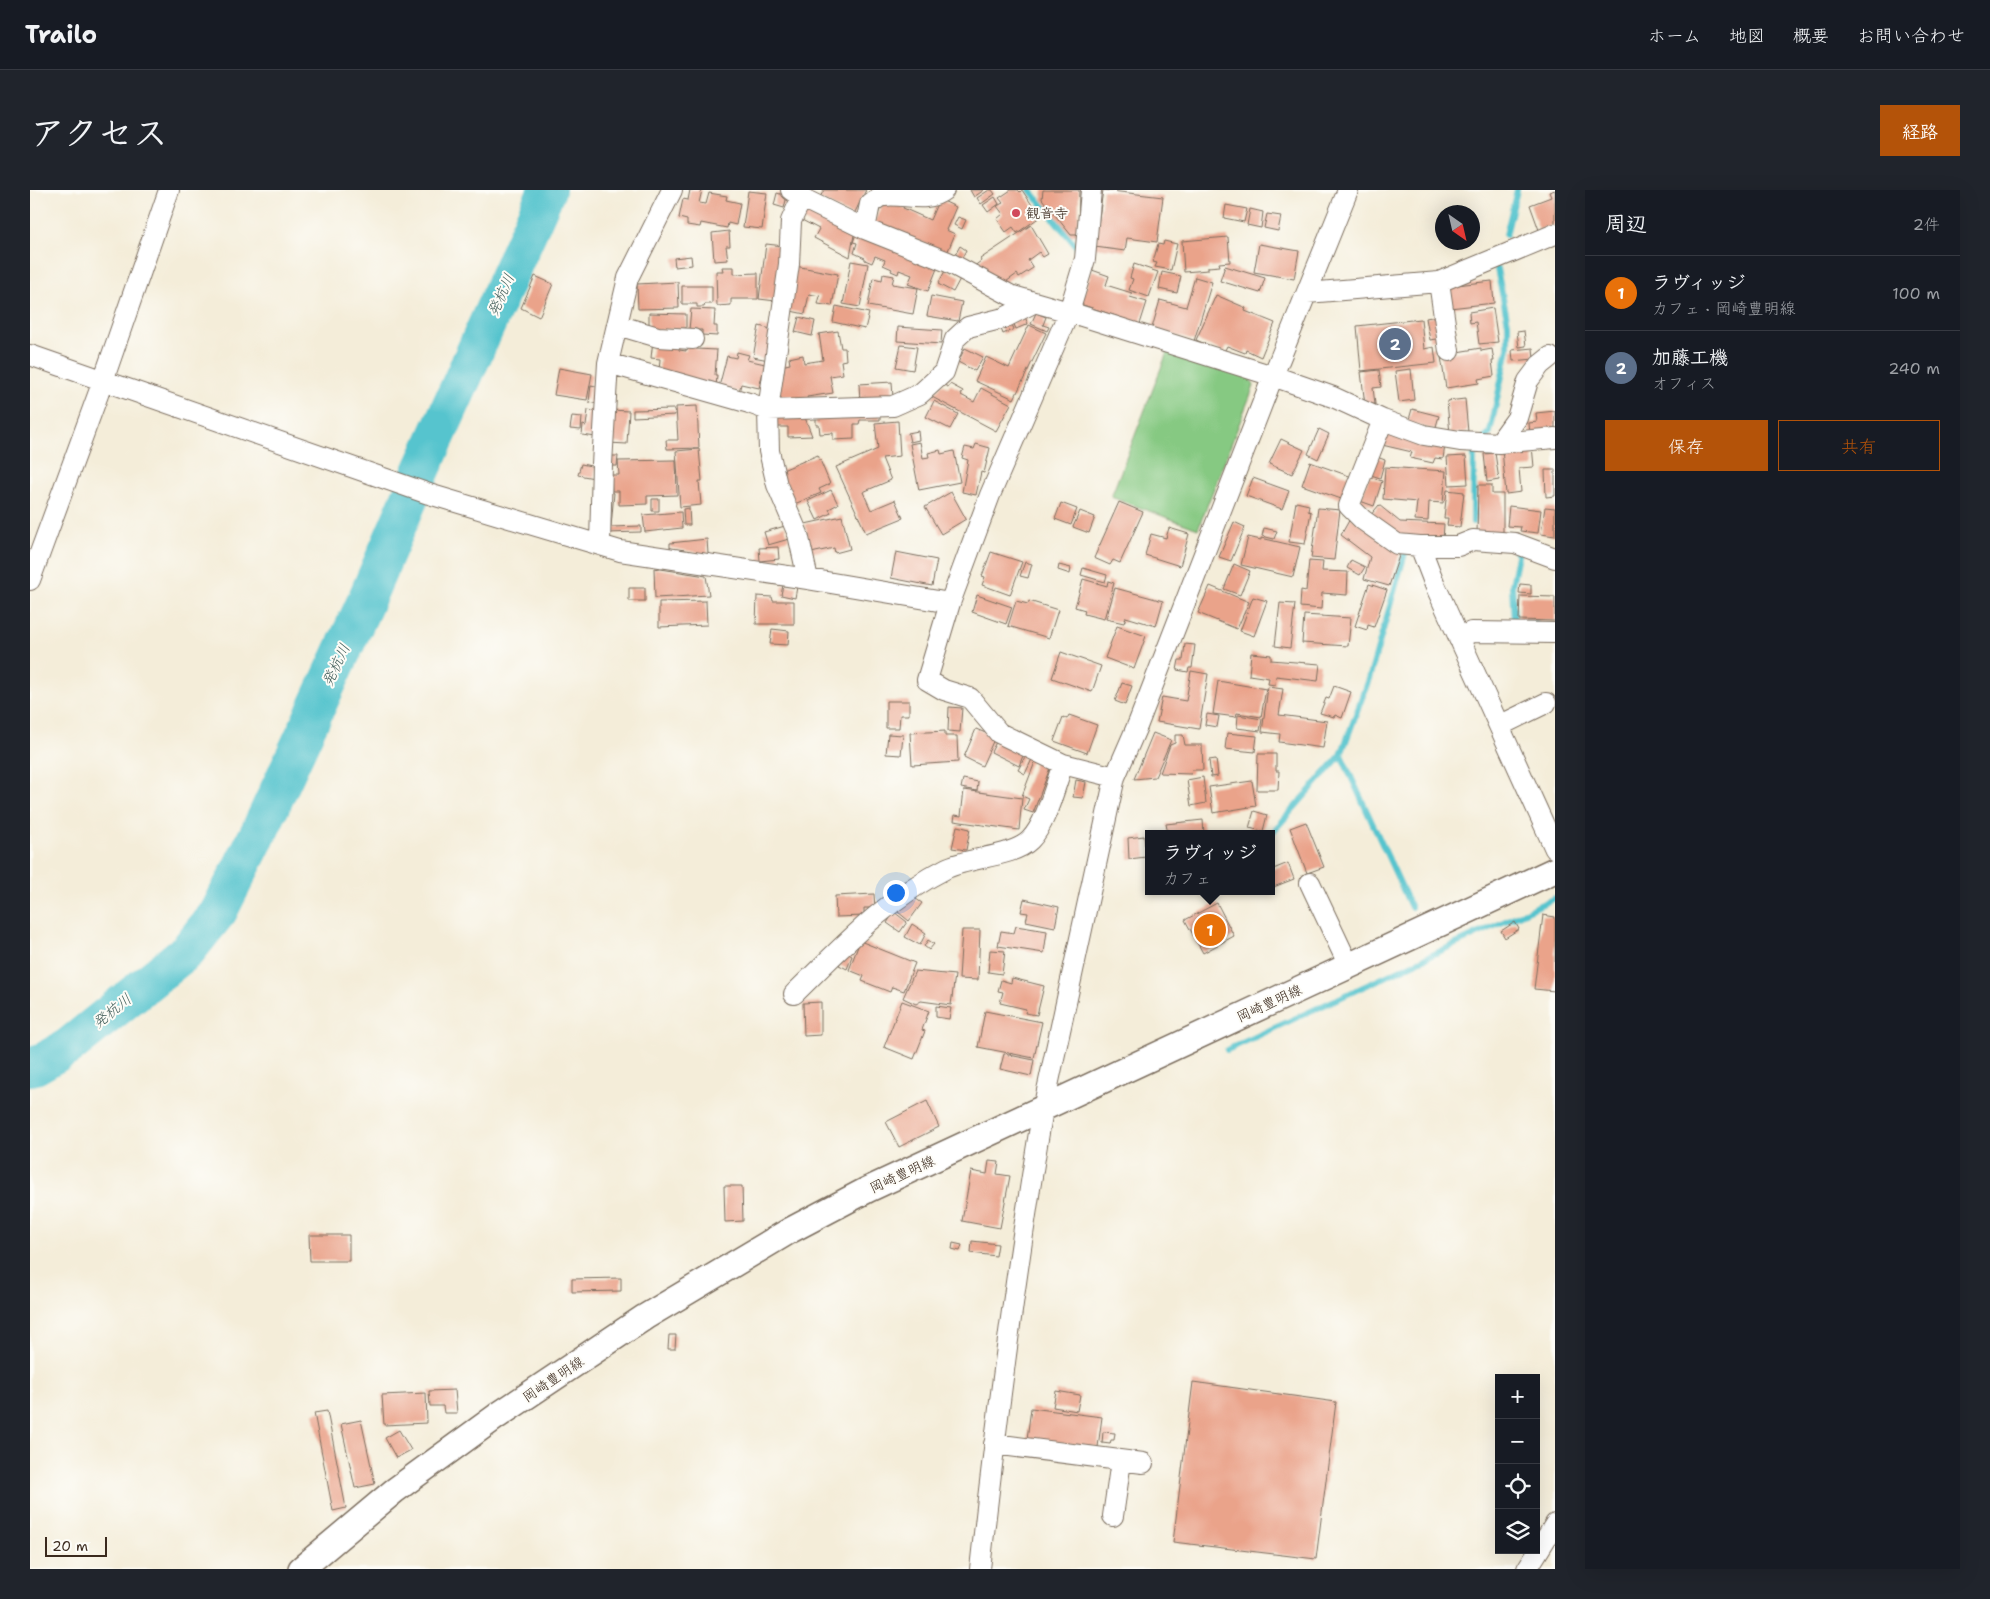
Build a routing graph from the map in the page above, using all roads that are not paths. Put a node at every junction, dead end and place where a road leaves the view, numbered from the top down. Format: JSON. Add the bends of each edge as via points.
{"nodes":[{"id":1,"x":169,"y":190,"type":"edge"},
{"id":2,"x":672,"y":190,"type":"edge"},
{"id":3,"x":944,"y":190,"type":"edge"},
{"id":4,"x":1091,"y":190,"type":"edge"},
{"id":5,"x":1348,"y":190,"type":"edge"},
{"id":6,"x":803,"y":194,"type":"edge"},
{"id":7,"x":865,"y":230,"type":"junction"},
{"id":8,"x":1555,"y":234,"type":"edge"},
{"id":9,"x":1439,"y":282,"type":"junction"},
{"id":10,"x":1307,"y":293,"type":"junction"},
{"id":11,"x":1033,"y":303,"type":"junction"},
{"id":12,"x":1069,"y":312,"type":"junction"},
{"id":13,"x":617,"y":325,"type":"junction"},
{"id":14,"x":694,"y":339,"type":"dead end"},
{"id":15,"x":1449,"y":351,"type":"dead end"},
{"id":16,"x":30,"y":356,"type":"edge"},
{"id":17,"x":1550,"y":357,"type":"dead end"},
{"id":18,"x":608,"y":363,"type":"junction"},
{"id":19,"x":1273,"y":376,"type":"junction"},
{"id":20,"x":102,"y":381,"type":"junction"},
{"id":21,"x":768,"y":410,"type":"junction"},
{"id":22,"x":1383,"y":420,"type":"junction"},
{"id":23,"x":1555,"y":438,"type":"edge"},
{"id":24,"x":1498,"y":443,"type":"junction"},
{"id":25,"x":600,"y":544,"type":"junction"},
{"id":26,"x":1420,"y":546,"type":"junction"},
{"id":27,"x":1555,"y":558,"type":"edge"},
{"id":28,"x":808,"y":579,"type":"junction"},
{"id":29,"x":30,"y":580,"type":"edge"},
{"id":30,"x":950,"y":604,"type":"junction"},
{"id":31,"x":1555,"y":633,"type":"edge"},
{"id":32,"x":1459,"y":639,"type":"junction"},
{"id":33,"x":1546,"y":704,"type":"dead end"},
{"id":34,"x":1499,"y":726,"type":"junction"},
{"id":35,"x":1063,"y":764,"type":"junction"},
{"id":36,"x":1115,"y":777,"type":"junction"},
{"id":37,"x":1555,"y":849,"type":"edge"},
{"id":38,"x":1555,"y":870,"type":"edge"},
{"id":39,"x":1310,"y":883,"type":"dead end"},
{"id":40,"x":1349,"y":966,"type":"junction"},
{"id":41,"x":794,"y":994,"type":"dead end"},
{"id":42,"x":1043,"y":1109,"type":"junction"},
{"id":43,"x":994,"y":1444,"type":"junction"},
{"id":44,"x":1121,"y":1461,"type":"junction"},
{"id":45,"x":1143,"y":1463,"type":"dead end"},
{"id":46,"x":1113,"y":1516,"type":"dead end"},
{"id":47,"x":1555,"y":1524,"type":"edge"},
{"id":48,"x":301,"y":1569,"type":"edge"},
{"id":49,"x":980,"y":1569,"type":"edge"},
{"id":50,"x":1527,"y":1569,"type":"edge"}],
"edges":[{"from":1,"to":20,"type":"street"},
{"from":2,"to":13,"type":"street","via":[[628,278]]},
{"from":3,"to":7,"type":"street","via":[[916,198],[882,195],[870,204]]},
{"from":4,"to":12,"type":"street","via":[[1085,259]]},
{"from":5,"to":10,"type":"street"},
{"from":6,"to":7,"type":"street"},
{"from":6,"to":21,"type":"street","via":[[791,221],[789,264]]},
{"from":7,"to":11,"type":"street","via":[[948,262],[1010,295]]},
{"from":8,"to":9,"type":"street"},
{"from":9,"to":10,"type":"street"},
{"from":9,"to":15,"type":"street"},
{"from":10,"to":19,"type":"street"},
{"from":11,"to":12,"type":"street"},
{"from":11,"to":21,"type":"street","via":[[1004,318],[968,327],[955,339],[944,372],[920,394],[893,406]]},
{"from":12,"to":19,"type":"street"},
{"from":12,"to":30,"type":"street","via":[[990,495]]},
{"from":13,"to":14,"type":"street","via":[[658,337]]},
{"from":13,"to":18,"type":"street"},
{"from":16,"to":20,"type":"street"},
{"from":17,"to":24,"type":"street","via":[[1528,381],[1518,418]]},
{"from":18,"to":21,"type":"street"},
{"from":18,"to":25,"type":"street"},
{"from":19,"to":22,"type":"street","via":[[1333,397]]},
{"from":19,"to":36,"type":"street"},
{"from":20,"to":25,"type":"street","via":[[428,494]]},
{"from":20,"to":29,"type":"street"},
{"from":21,"to":28,"type":"street","via":[[769,451],[777,485],[798,534]]},
{"from":22,"to":24,"type":"street","via":[[1424,435]]},
{"from":22,"to":26,"type":"street","via":[[1348,506],[1397,544]]},
{"from":23,"to":24,"type":"street"},
{"from":25,"to":28,"type":"street","via":[[620,551]]},
{"from":26,"to":27,"type":"street","via":[[1458,546],[1473,540],[1507,543]]},
{"from":26,"to":32,"type":"street"},
{"from":28,"to":30,"type":"street"},
{"from":30,"to":35,"type":"street","via":[[927,680],[944,690],[970,698],[999,733]]},
{"from":31,"to":32,"type":"street","via":[[1471,632]]},
{"from":32,"to":34,"type":"street"},
{"from":33,"to":34,"type":"street"},
{"from":34,"to":37,"type":"street"},
{"from":35,"to":36,"type":"street"},
{"from":35,"to":41,"type":"street","via":[[1040,827],[1029,841],[1015,850],[983,856],[948,868],[918,886],[873,918]]},
{"from":36,"to":42,"type":"street"},
{"from":38,"to":40,"type":"main road","name":"岡崎豊明線"},
{"from":39,"to":40,"type":"street"},
{"from":40,"to":42,"type":"main road","name":"岡崎豊明線"},
{"from":42,"to":43,"type":"street"},
{"from":42,"to":48,"type":"main road","name":"岡崎豊明線","via":[[867,1190],[791,1230],[645,1317],[481,1427],[394,1491]]},
{"from":43,"to":44,"type":"street"},
{"from":43,"to":49,"type":"street"},
{"from":44,"to":45,"type":"street"},
{"from":44,"to":46,"type":"street"},
{"from":47,"to":50,"type":"street"}]}
